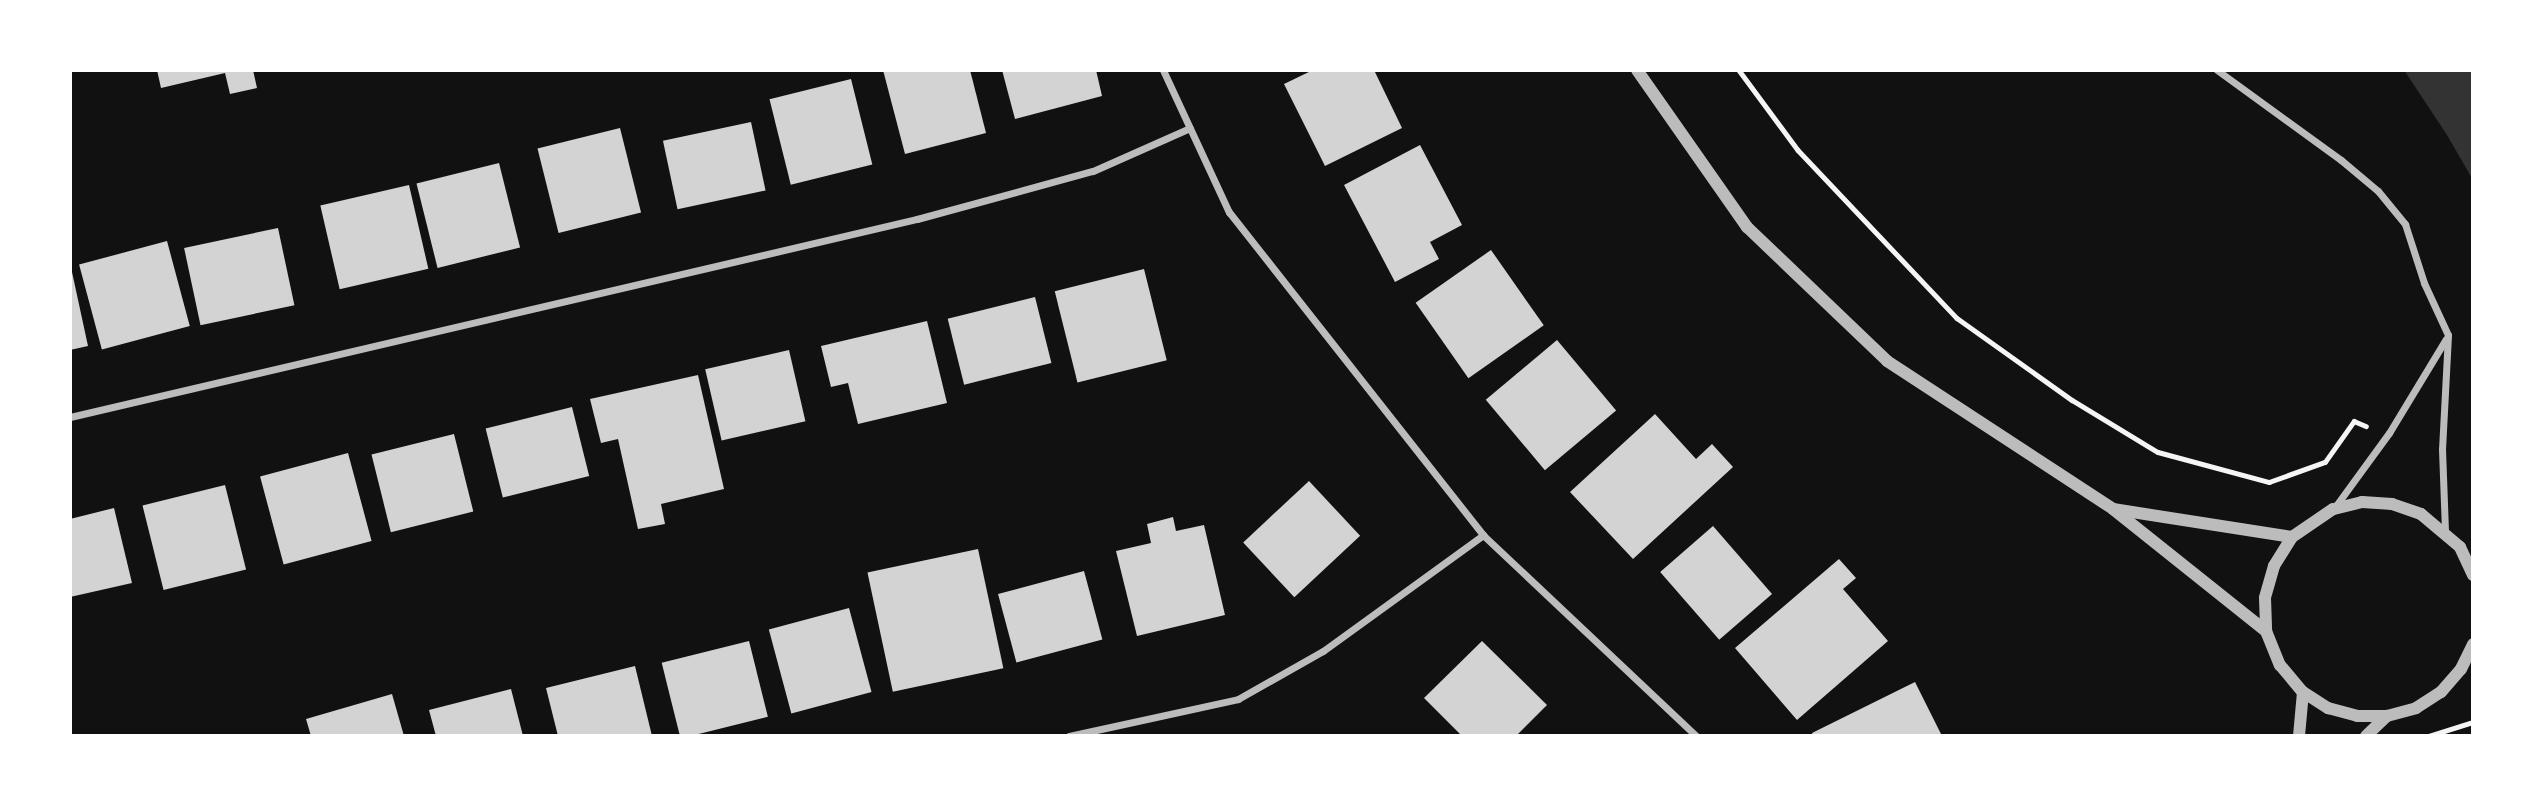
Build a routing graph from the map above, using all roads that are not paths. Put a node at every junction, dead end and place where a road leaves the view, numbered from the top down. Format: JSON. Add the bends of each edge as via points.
{"nodes":[{"id":1,"x":1163,"y":70,"type":"edge"},
{"id":2,"x":1637,"y":70,"type":"edge"},
{"id":3,"x":2217,"y":70,"type":"edge"},
{"id":4,"x":1190,"y":128,"type":"junction"},
{"id":5,"x":2448,"y":335,"type":"junction"},
{"id":6,"x":70,"y":417,"type":"edge"},
{"id":7,"x":2113,"y":509,"type":"junction"},
{"id":8,"x":2333,"y":509,"type":"junction"},
{"id":9,"x":2445,"y":531,"type":"junction"},
{"id":10,"x":1483,"y":535,"type":"junction"},
{"id":11,"x":2292,"y":537,"type":"junction"},
{"id":12,"x":2472,"y":570,"type":"edge"},
{"id":13,"x":2266,"y":631,"type":"junction"},
{"id":14,"x":2473,"y":644,"type":"edge"},
{"id":15,"x":2467,"y":669,"type":"edge"},
{"id":16,"x":2303,"y":692,"type":"junction"},
{"id":17,"x":2386,"y":716,"type":"junction"},
{"id":18,"x":1069,"y":736,"type":"edge"},
{"id":19,"x":1696,"y":736,"type":"edge"},
{"id":20,"x":2298,"y":736,"type":"edge"},
{"id":21,"x":2366,"y":736,"type":"edge"}],
"edges":[{"from":1,"to":4,"type":"street"},
{"from":2,"to":7,"type":"street","via":[[1747,227],[1887,361]]},
{"from":3,"to":5,"type":"street","via":[[2378,191],[2405,224],[2424,283]]},
{"from":4,"to":6,"type":"street","via":[[1093,171],[917,219]]},
{"from":4,"to":10,"type":"street","via":[[1230,212]]},
{"from":5,"to":8,"type":"street","via":[[2389,433]]},
{"from":5,"to":9,"type":"street","via":[[2442,449]]},
{"from":7,"to":11,"type":"street"},
{"from":7,"to":13,"type":"street"},
{"from":8,"to":9,"type":"street","via":[[2362,502],[2392,504],[2421,514]]},
{"from":8,"to":11,"type":"street"},
{"from":9,"to":12,"type":"street"},
{"from":10,"to":18,"type":"street","via":[[1323,651],[1238,699]]},
{"from":10,"to":19,"type":"street"},
{"from":11,"to":13,"type":"street","via":[[2274,566],[2265,598]]},
{"from":13,"to":16,"type":"street","via":[[2280,665]]},
{"from":14,"to":15,"type":"street"},
{"from":15,"to":17,"type":"street","via":[[2416,708]]},
{"from":16,"to":17,"type":"street","via":[[2328,708],[2357,716]]},
{"from":16,"to":20,"type":"street"},
{"from":17,"to":21,"type":"street"}]}
